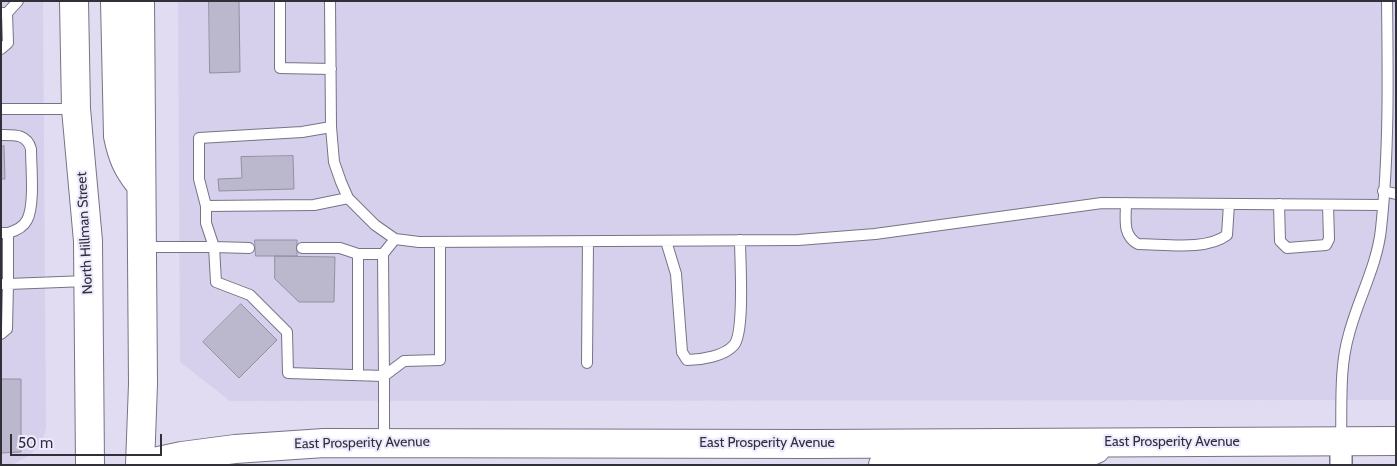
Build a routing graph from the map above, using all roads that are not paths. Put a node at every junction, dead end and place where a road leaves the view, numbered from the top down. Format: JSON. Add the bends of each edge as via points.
{"nodes":[{"id":1,"x":18,"y":1,"type":"edge"},
{"id":2,"x":74,"y":1,"type":"edge"},
{"id":3,"x":115,"y":1,"type":"edge"},
{"id":4,"x":140,"y":1,"type":"edge"},
{"id":5,"x":280,"y":1,"type":"edge"},
{"id":6,"x":330,"y":1,"type":"edge"},
{"id":7,"x":1387,"y":1,"type":"edge"},
{"id":8,"x":4,"y":13,"type":"edge"},
{"id":9,"x":1,"y":49,"type":"edge"},
{"id":10,"x":1392,"y":49,"type":"edge"},
{"id":11,"x":331,"y":69,"type":"junction"},
{"id":12,"x":1,"y":109,"type":"edge"},
{"id":13,"x":76,"y":109,"type":"junction"},
{"id":14,"x":331,"y":128,"type":"junction"},
{"id":15,"x":1,"y":135,"type":"edge"},
{"id":16,"x":140,"y":185,"type":"junction"},
{"id":17,"x":1383,"y":191,"type":"junction"},
{"id":18,"x":1396,"y":194,"type":"edge"},
{"id":19,"x":348,"y":198,"type":"junction"},
{"id":20,"x":1126,"y":203,"type":"junction"},
{"id":21,"x":1229,"y":204,"type":"junction"},
{"id":22,"x":1279,"y":204,"type":"junction"},
{"id":23,"x":1328,"y":205,"type":"junction"},
{"id":24,"x":1382,"y":205,"type":"junction"},
{"id":25,"x":206,"y":206,"type":"junction"},
{"id":26,"x":4,"y":233,"type":"edge"},
{"id":27,"x":395,"y":239,"type":"junction"},
{"id":28,"x":740,"y":240,"type":"junction"},
{"id":29,"x":666,"y":241,"type":"junction"},
{"id":30,"x":440,"y":242,"type":"junction"},
{"id":31,"x":588,"y":242,"type":"junction"},
{"id":32,"x":141,"y":247,"type":"junction"},
{"id":33,"x":214,"y":247,"type":"junction"},
{"id":34,"x":249,"y":248,"type":"dead end"},
{"id":35,"x":302,"y":248,"type":"dead end"},
{"id":36,"x":358,"y":254,"type":"junction"},
{"id":37,"x":383,"y":254,"type":"junction"},
{"id":38,"x":88,"y":281,"type":"junction"},
{"id":39,"x":4,"y":284,"type":"edge"},
{"id":40,"x":1,"y":334,"type":"edge"},
{"id":41,"x":587,"y":363,"type":"dead end"},
{"id":42,"x":358,"y":375,"type":"junction"},
{"id":43,"x":384,"y":376,"type":"junction"},
{"id":44,"x":1396,"y":441,"type":"edge"},
{"id":45,"x":384,"y":442,"type":"junction"},
{"id":46,"x":1108,"y":443,"type":"junction"},
{"id":47,"x":813,"y":444,"type":"junction"},
{"id":48,"x":1341,"y":453,"type":"edge"},
{"id":49,"x":90,"y":465,"type":"edge"},
{"id":50,"x":140,"y":465,"type":"edge"},
{"id":51,"x":790,"y":465,"type":"edge"},
{"id":52,"x":883,"y":465,"type":"edge"}],
"edges":[{"from":1,"to":8,"type":"lane"},
{"from":2,"to":13,"type":"main road","name":"North Hillman Street"},
{"from":3,"to":16,"type":"main road","via":[[118,136],[122,155]]},
{"from":4,"to":16,"type":"main road"},
{"from":5,"to":11,"type":"lane","via":[[280,68]]},
{"from":6,"to":11,"type":"lane"},
{"from":7,"to":10,"type":"lane"},
{"from":8,"to":9,"type":"lane","via":[[8,43]]},
{"from":10,"to":17,"type":"lane"},
{"from":11,"to":14,"type":"lane"},
{"from":12,"to":13,"type":"lane"},
{"from":13,"to":38,"type":"main road","name":"North Hillman Street","via":[[88,241]]},
{"from":14,"to":19,"type":"lane","via":[[334,162]]},
{"from":14,"to":25,"type":"lane","via":[[199,138],[199,179]]},
{"from":15,"to":26,"type":"lane","via":[[24,137],[31,149],[30,211],[26,222],[17,230]]},
{"from":16,"to":32,"type":"main road"},
{"from":17,"to":18,"type":"lane"},
{"from":17,"to":24,"type":"lane"},
{"from":19,"to":25,"type":"lane","via":[[314,205]]},
{"from":19,"to":27,"type":"lane","via":[[375,225]]},
{"from":20,"to":21,"type":"lane"},
{"from":20,"to":21,"type":"lane","via":[[1126,232],[1130,240],[1138,244],[1207,244],[1219,241],[1227,235]]},
{"from":20,"to":28,"type":"lane","via":[[1063,207],[865,234],[798,240]]},
{"from":21,"to":22,"type":"lane"},
{"from":22,"to":23,"type":"lane"},
{"from":22,"to":23,"type":"lane","via":[[1280,241],[1287,248],[1326,245],[1329,239]]},
{"from":23,"to":24,"type":"lane"},
{"from":24,"to":48,"type":"lane","via":[[1381,231],[1374,262],[1349,334],[1343,362]]},
{"from":25,"to":33,"type":"lane","via":[[206,223]]},
{"from":26,"to":39,"type":"lane"},
{"from":27,"to":30,"type":"lane"},
{"from":27,"to":37,"type":"lane"},
{"from":28,"to":29,"type":"lane"},
{"from":28,"to":29,"type":"lane","via":[[740,329],[736,344],[727,352],[696,360],[687,360],[682,352],[676,274]]},
{"from":29,"to":31,"type":"lane"},
{"from":30,"to":31,"type":"lane"},
{"from":30,"to":43,"type":"lane","via":[[440,360],[404,361]]},
{"from":31,"to":41,"type":"lane"},
{"from":32,"to":33,"type":"lane"},
{"from":32,"to":50,"type":"main road"},
{"from":33,"to":34,"type":"lane"},
{"from":33,"to":42,"type":"lane","via":[[216,282],[250,295],[287,332],[288,374]]},
{"from":35,"to":36,"type":"lane","via":[[340,248]]},
{"from":36,"to":37,"type":"lane"},
{"from":36,"to":42,"type":"lane"},
{"from":37,"to":43,"type":"lane"},
{"from":38,"to":39,"type":"lane"},
{"from":38,"to":49,"type":"main road","name":"North Hillman Street"},
{"from":39,"to":40,"type":"lane","via":[[7,329]]},
{"from":42,"to":43,"type":"lane"},
{"from":43,"to":45,"type":"lane"},
{"from":44,"to":48,"type":"main road","name":"East Prosperity Avenue"},
{"from":45,"to":47,"type":"main road","name":"East Prosperity Avenue"},
{"from":45,"to":50,"type":"main road","name":"East Prosperity Avenue","via":[[278,445],[182,456]]},
{"from":46,"to":47,"type":"main road","name":"East Prosperity Avenue"},
{"from":46,"to":48,"type":"main road","name":"East Prosperity Avenue"},
{"from":46,"to":52,"type":"main road","via":[[1076,458],[1046,464]]},
{"from":47,"to":51,"type":"main road"}]}
